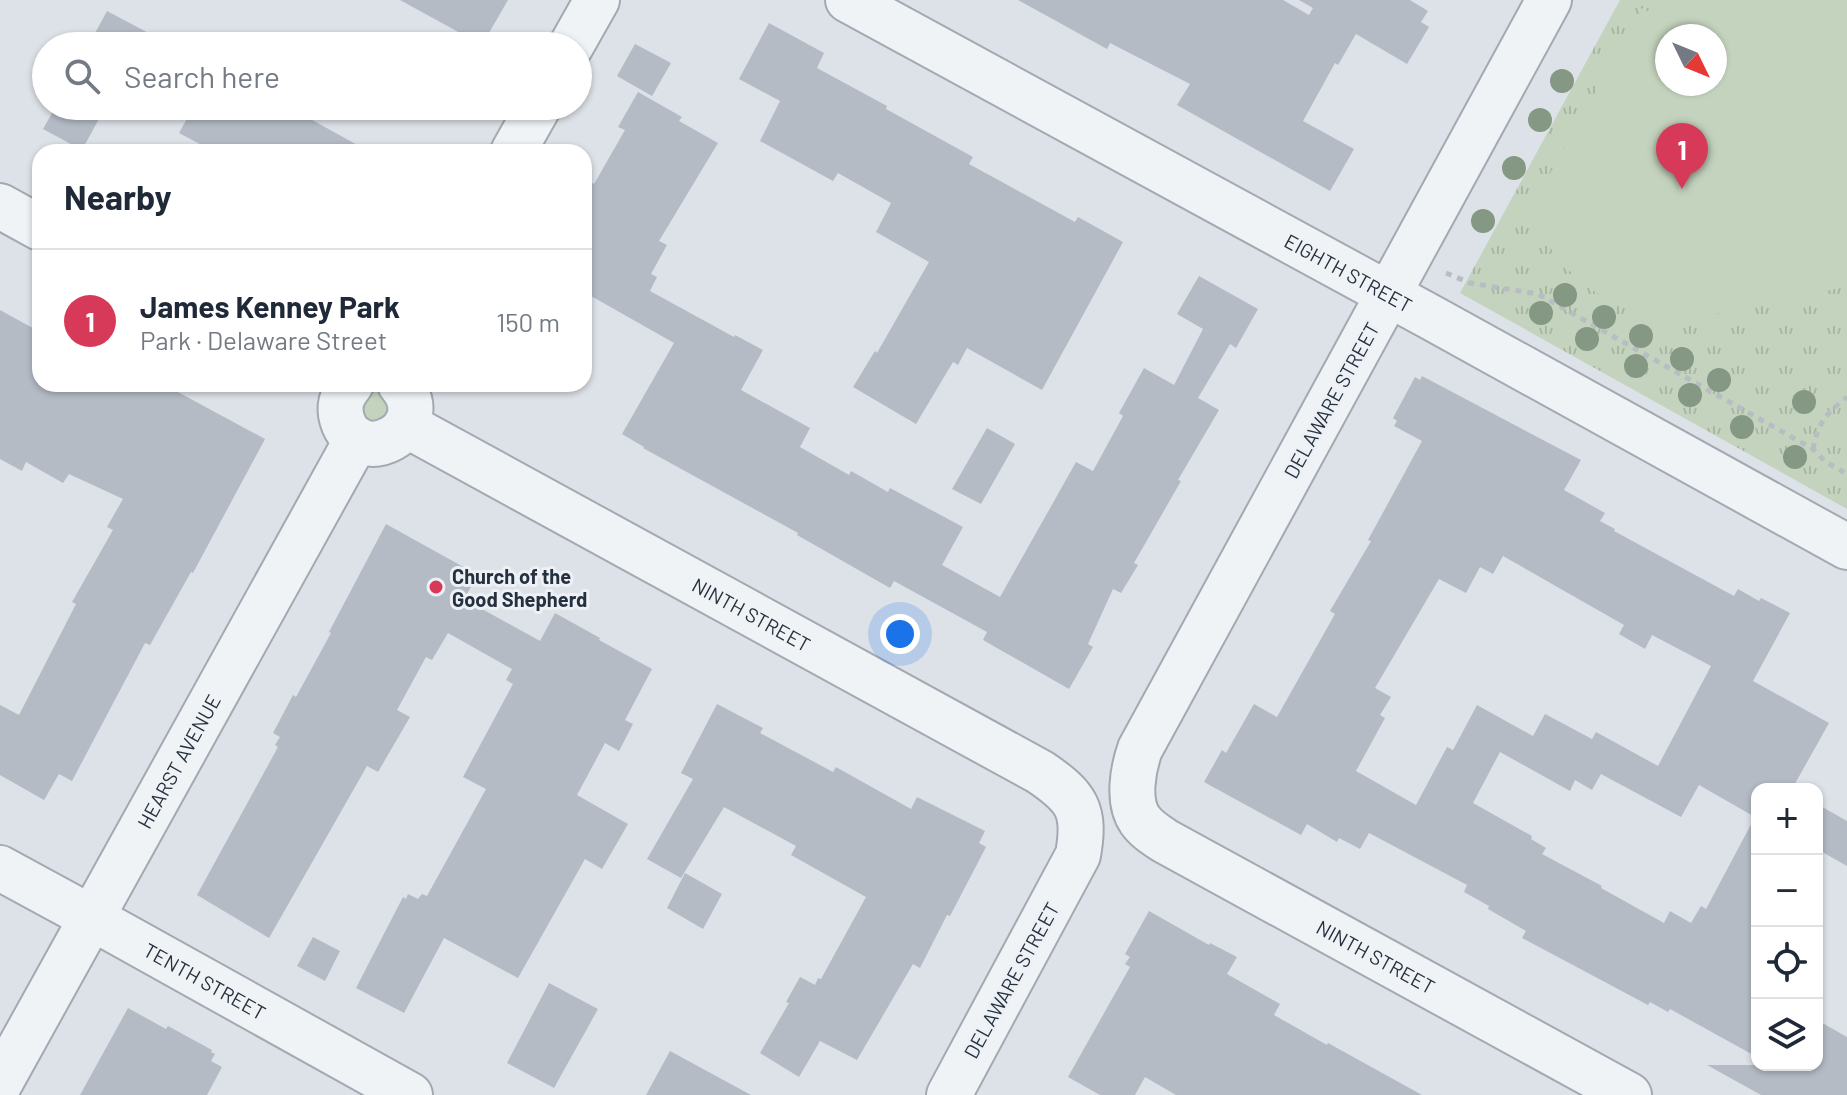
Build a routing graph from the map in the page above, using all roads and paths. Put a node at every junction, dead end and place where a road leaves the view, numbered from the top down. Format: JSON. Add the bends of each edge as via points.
{"nodes":[{"id":1,"x":597,"y":0,"type":"edge"},
{"id":2,"x":848,"y":0,"type":"edge"},
{"id":3,"x":1549,"y":0,"type":"edge"},
{"id":4,"x":579,"y":32,"type":"edge"},
{"id":5,"x":531,"y":120,"type":"edge"},
{"id":6,"x":518,"y":144,"type":"edge"},
{"id":7,"x":0,"y":206,"type":"edge"},
{"id":8,"x":32,"y":224,"type":"edge"},
{"id":9,"x":1399,"y":276,"type":"junction"},
{"id":10,"x":342,"y":392,"type":"edge"},
{"id":11,"x":1847,"y":397,"type":"edge"},
{"id":12,"x":403,"y":405,"type":"edge"},
{"id":13,"x":357,"y":439,"type":"junction"},
{"id":14,"x":1813,"y":449,"type":"junction"},
{"id":15,"x":1847,"y":474,"type":"edge"},
{"id":16,"x":1847,"y":547,"type":"edge"},
{"id":17,"x":1133,"y":805,"type":"joint"},
{"id":18,"x":1080,"y":819,"type":"joint"},
{"id":19,"x":0,"y":868,"type":"edge"},
{"id":20,"x":92,"y":918,"type":"junction"},
{"id":21,"x":0,"y":1083,"type":"edge"},
{"id":22,"x":410,"y":1095,"type":"edge"},
{"id":23,"x":949,"y":1095,"type":"edge"},
{"id":24,"x":1629,"y":1095,"type":"edge"}],
"edges":[{"from":1,"to":4,"type":"street"},
{"from":2,"to":9,"type":"street","name":"EIGHTH STREET"},
{"from":3,"to":9,"type":"street","name":"DELAWARE STREET"},
{"from":5,"to":6,"type":"street"},
{"from":7,"to":8,"type":"street"},
{"from":9,"to":14,"type":"path","via":[[1538,294]]},
{"from":9,"to":16,"type":"street","name":"EIGHTH STREET"},
{"from":9,"to":17,"type":"street","name":"DELAWARE STREET","via":[[1140,749]]},
{"from":10,"to":13,"type":"street","via":[[342,418]]},
{"from":11,"to":14,"type":"path","via":[[1823,419]]},
{"from":12,"to":13,"type":"street","via":[[399,434],[379,444]]},
{"from":12,"to":18,"type":"street","name":"NINTH STREET","via":[[1040,772],[1069,793]]},
{"from":13,"to":20,"type":"street","name":"HEARST AVENUE"},
{"from":14,"to":15,"type":"path"},
{"from":17,"to":24,"type":"street","name":"NINTH STREET","via":[[1140,820],[1165,841]]},
{"from":18,"to":23,"type":"street","name":"DELAWARE STREET","via":[[1073,867]]},
{"from":19,"to":20,"type":"street","name":"TENTH STREET"},
{"from":20,"to":21,"type":"street","name":"HEARST AVENUE"},
{"from":20,"to":22,"type":"street","name":"TENTH STREET"}]}
